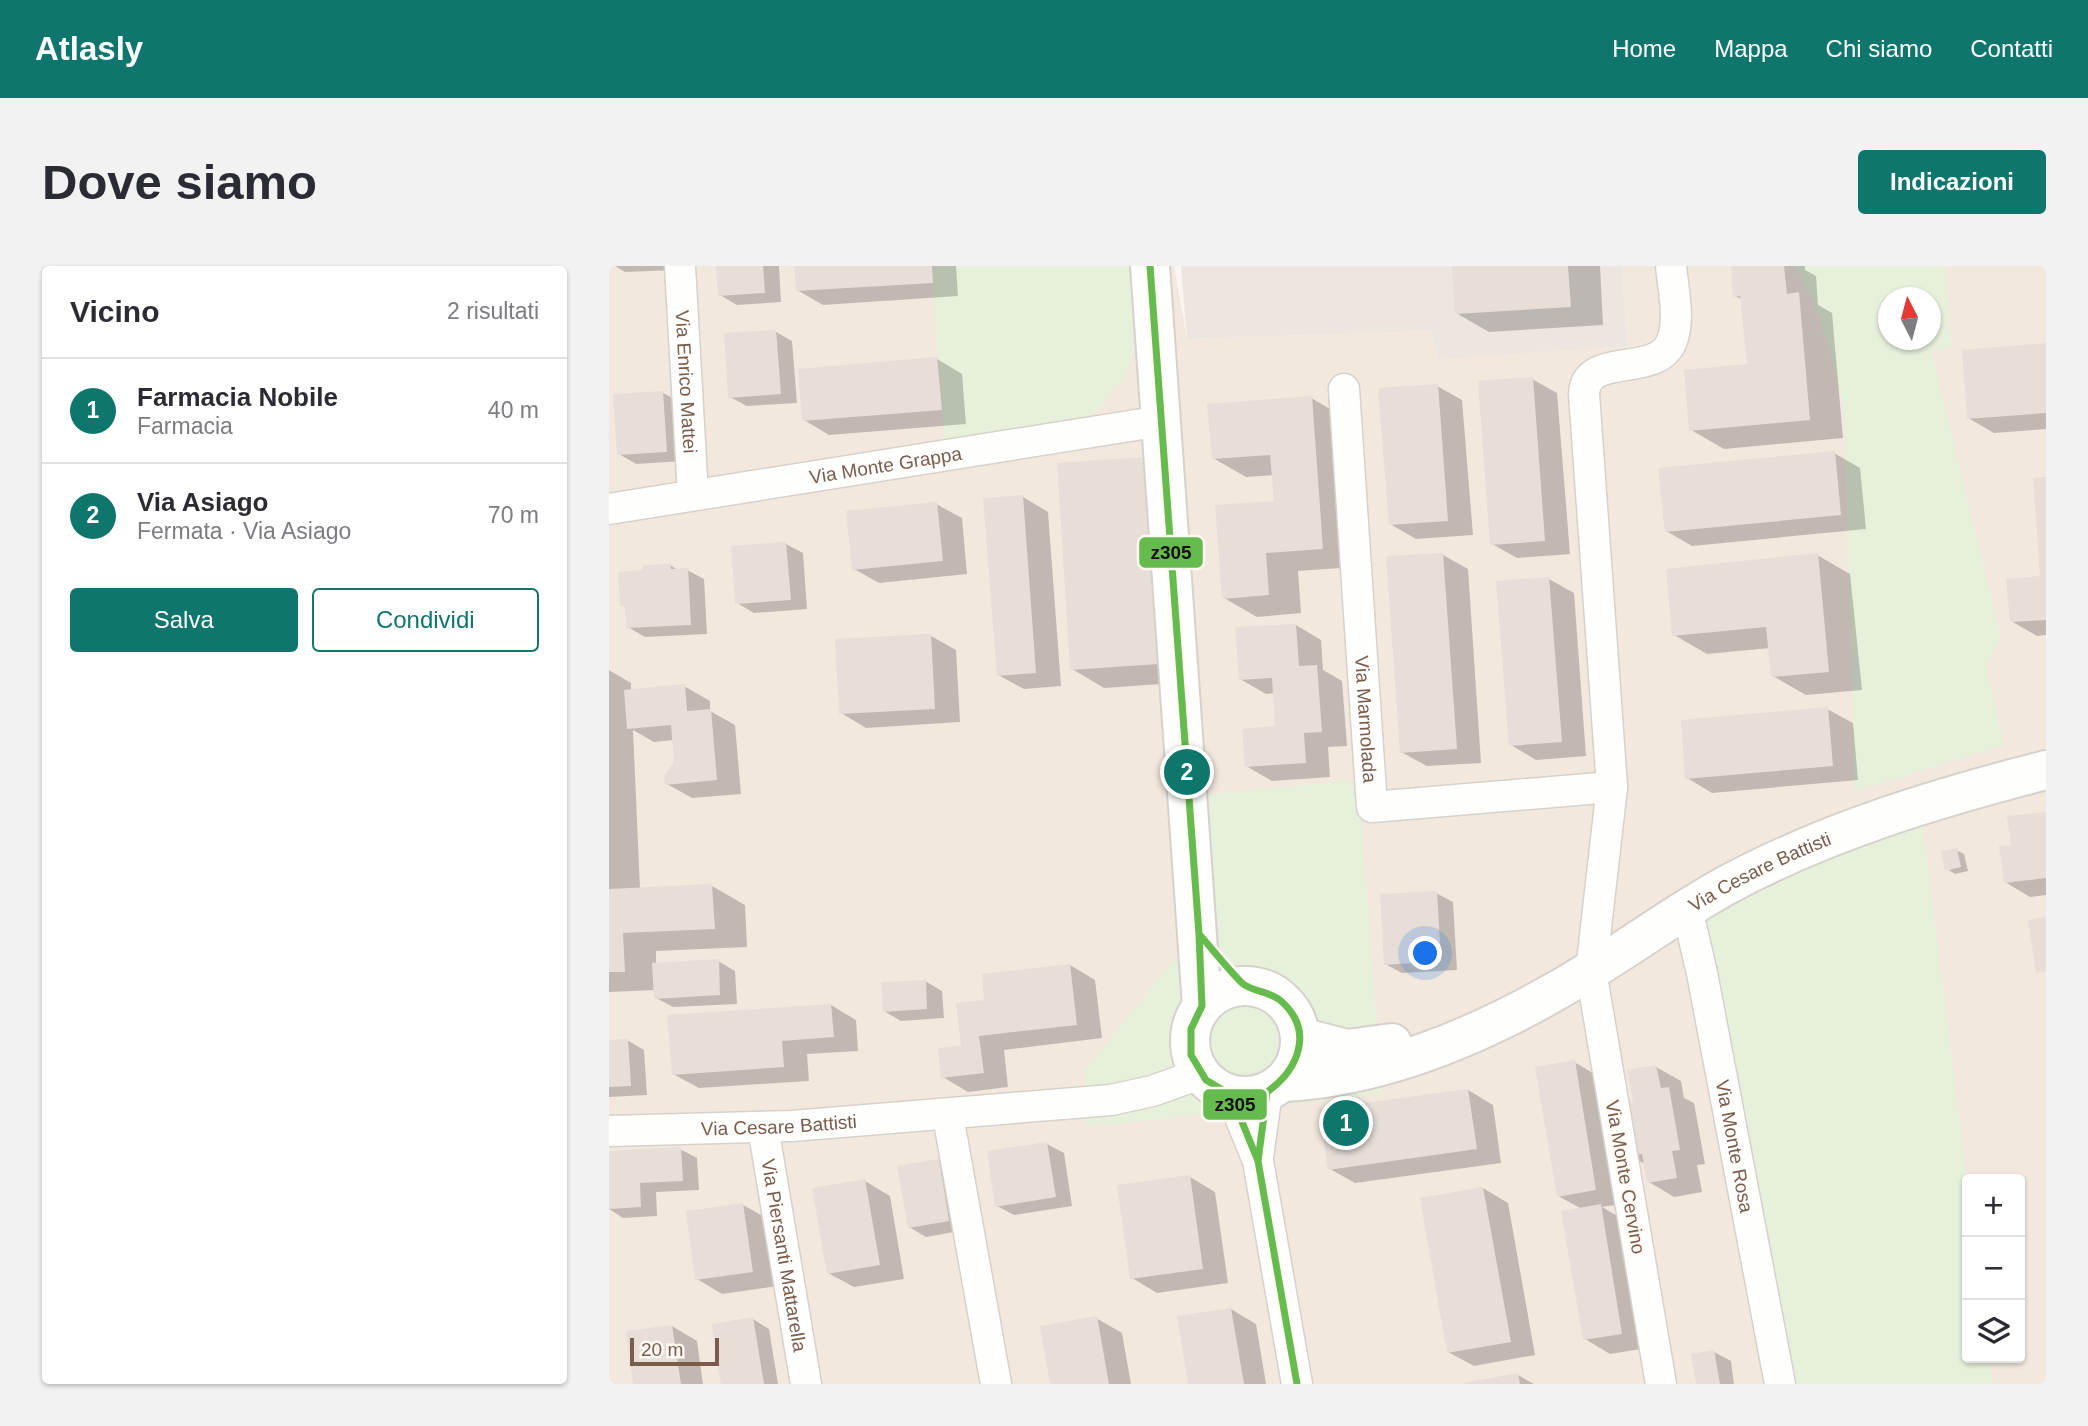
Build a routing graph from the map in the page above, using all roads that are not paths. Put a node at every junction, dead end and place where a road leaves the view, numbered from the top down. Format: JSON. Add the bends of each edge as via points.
{"nodes":[{"id":1,"x":680,"y":266,"type":"edge"},
{"id":2,"x":1150,"y":266,"type":"edge"},
{"id":3,"x":1671,"y":266,"type":"edge"},
{"id":4,"x":1344,"y":389,"type":"dead end"},
{"id":5,"x":1161,"y":421,"type":"junction"},
{"id":6,"x":693,"y":495,"type":"junction"},
{"id":7,"x":609,"y":509,"type":"edge"},
{"id":8,"x":2046,"y":770,"type":"edge"},
{"id":9,"x":1612,"y":787,"type":"junction"},
{"id":10,"x":1687,"y":909,"type":"junction"},
{"id":11,"x":1199,"y":934,"type":"junction"},
{"id":12,"x":1591,"y":971,"type":"junction"},
{"id":13,"x":1245,"y":986,"type":"junction"},
{"id":14,"x":1202,"y":1006,"type":"junction"},
{"id":15,"x":1497,"y":1021,"type":"junction"},
{"id":16,"x":1300,"y":1037,"type":"junction"},
{"id":17,"x":1200,"y":1074,"type":"junction"},
{"id":18,"x":1260,"y":1090,"type":"junction"},
{"id":19,"x":948,"y":1116,"type":"junction"},
{"id":20,"x":763,"y":1127,"type":"junction"},
{"id":21,"x":609,"y":1131,"type":"edge"},
{"id":22,"x":806,"y":1384,"type":"edge"},
{"id":23,"x":996,"y":1384,"type":"edge"},
{"id":24,"x":1297,"y":1384,"type":"edge"},
{"id":25,"x":1661,"y":1384,"type":"edge"},
{"id":26,"x":1780,"y":1384,"type":"edge"}],
"edges":[{"from":1,"to":6,"type":"street","name":"Via Enrico Mattei"},
{"from":2,"to":5,"type":"street"},
{"from":3,"to":9,"type":"street","via":[[1675,325],[1671,345],[1654,358],[1599,371],[1584,387]]},
{"from":4,"to":9,"type":"street","name":"Via Marmolada","via":[[1372,807]]},
{"from":5,"to":6,"type":"street","name":"Via Monte Grappa"},
{"from":5,"to":11,"type":"street"},
{"from":6,"to":7,"type":"street","name":"Via Monte Grappa"},
{"from":8,"to":10,"type":"street","name":"Via Cesare Battisti","via":[[1865,824],[1774,861]]},
{"from":9,"to":12,"type":"street"},
{"from":10,"to":12,"type":"street","name":"Via Cesare Battisti"},
{"from":10,"to":26,"type":"street","name":"Via Monte Rosa"},
{"from":11,"to":13,"type":"street"},
{"from":11,"to":14,"type":"street"},
{"from":12,"to":15,"type":"street","name":"Via Cesare Battisti"},
{"from":12,"to":25,"type":"street","name":"Via Monte Cervino"},
{"from":13,"to":14,"type":"street","via":[[1220,992]]},
{"from":13,"to":16,"type":"street","via":[[1283,1001],[1296,1018]]},
{"from":14,"to":17,"type":"street","via":[[1189,1040]]},
{"from":15,"to":16,"type":"street","name":"Via Cesare Battisti","via":[[1361,1048],[1338,1048]]},
{"from":15,"to":18,"type":"street","name":"Via Cesare Battisti","via":[[1431,1050],[1348,1074]]},
{"from":16,"to":18,"type":"street","via":[[1295,1062]]},
{"from":17,"to":18,"type":"street","via":[[1209,1084]]},
{"from":17,"to":19,"type":"street","name":"Via Cesare Battisti","via":[[1128,1098]]},
{"from":18,"to":24,"type":"street","via":[[1258,1161]]},
{"from":19,"to":20,"type":"street","name":"Via Cesare Battisti"},
{"from":19,"to":23,"type":"street"},
{"from":20,"to":21,"type":"street","name":"Via Cesare Battisti"},
{"from":20,"to":22,"type":"street","name":"Via Piersanti Mattarella"}]}
